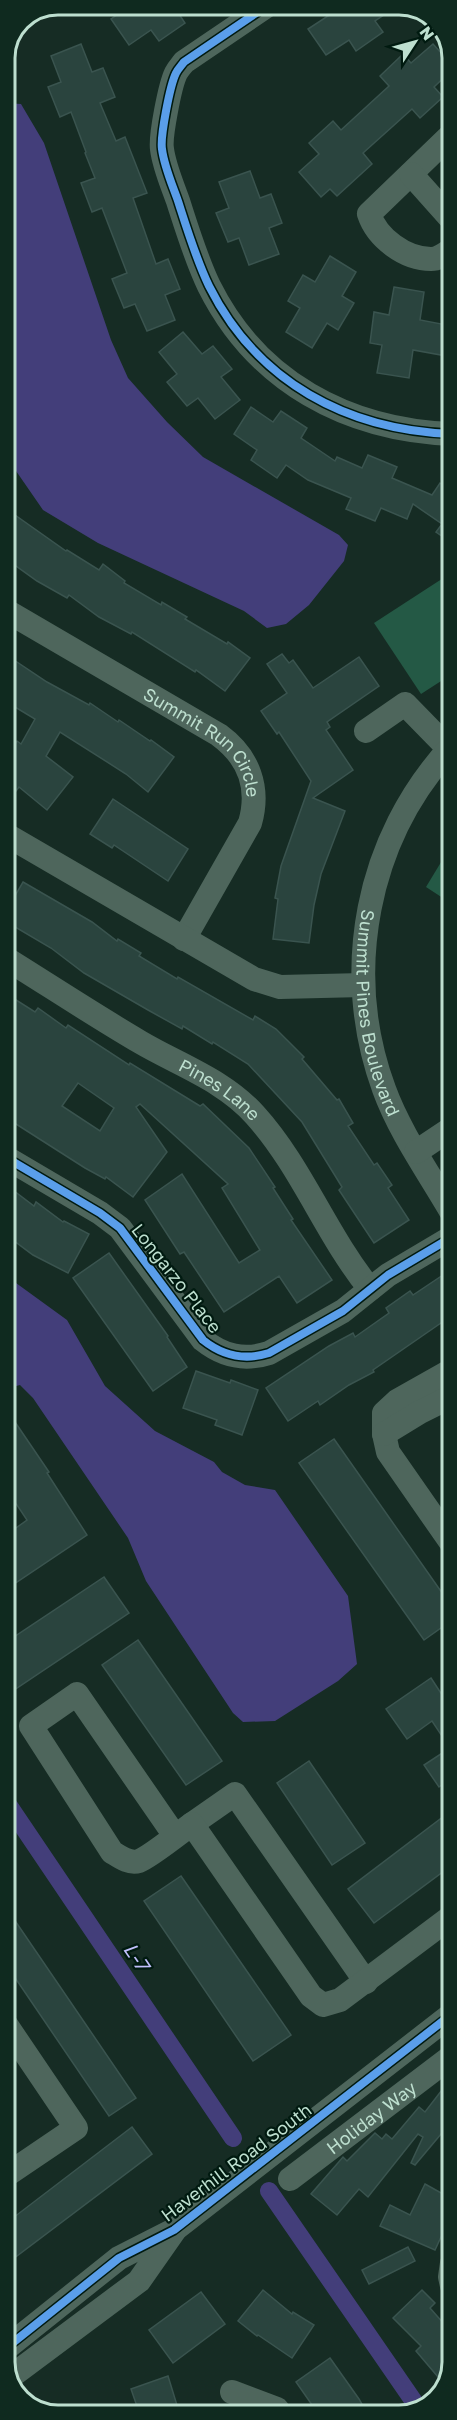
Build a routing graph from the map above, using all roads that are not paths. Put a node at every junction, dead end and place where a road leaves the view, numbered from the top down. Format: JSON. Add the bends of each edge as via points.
{"nodes":[{"id":1,"x":253,"y":15,"type":"edge"},
{"id":2,"x":442,"y":144,"type":"edge"},
{"id":3,"x":411,"y":174,"type":"junction"},
{"id":4,"x":442,"y":209,"type":"edge"},
{"id":5,"x":442,"y":255,"type":"edge"},
{"id":6,"x":442,"y":433,"type":"edge"},
{"id":7,"x":15,"y":616,"type":"edge"},
{"id":8,"x":366,"y":731,"type":"dead end"},
{"id":9,"x":442,"y":739,"type":"edge"},
{"id":10,"x":442,"y":759,"type":"edge"},
{"id":11,"x":15,"y":840,"type":"edge"},
{"id":12,"x":184,"y":939,"type":"junction"},
{"id":13,"x":15,"y":964,"type":"edge"},
{"id":14,"x":363,"y":984,"type":"junction"},
{"id":15,"x":442,"y":1135,"type":"edge"},
{"id":16,"x":416,"y":1152,"type":"junction"},
{"id":17,"x":15,"y":1163,"type":"edge"},
{"id":18,"x":442,"y":1196,"type":"edge"},
{"id":19,"x":442,"y":1243,"type":"edge"},
{"id":20,"x":370,"y":1290,"type":"junction"},
{"id":21,"x":442,"y":1376,"type":"edge"},
{"id":22,"x":442,"y":1401,"type":"edge"},
{"id":23,"x":384,"y":1434,"type":"junction"},
{"id":24,"x":442,"y":1524,"type":"edge"},
{"id":25,"x":183,"y":1830,"type":"junction"},
{"id":26,"x":442,"y":1924,"type":"edge"},
{"id":27,"x":366,"y":1982,"type":"junction"},
{"id":28,"x":442,"y":2022,"type":"edge"},
{"id":29,"x":15,"y":2039,"type":"edge"},
{"id":30,"x":442,"y":2064,"type":"edge"},
{"id":31,"x":15,"y":2169,"type":"edge"},
{"id":32,"x":290,"y":2180,"type":"dead end"},
{"id":33,"x":174,"y":2230,"type":"junction"},
{"id":34,"x":15,"y":2341,"type":"edge"},
{"id":35,"x":16,"y":2373,"type":"edge"},
{"id":36,"x":232,"y":2392,"type":"dead end"},
{"id":37,"x":266,"y":2405,"type":"edge"}],
"edges":[{"from":1,"to":6,"type":"street","via":[[184,62],[172,84],[161,146],[198,259],[220,307],[242,336],[276,371],[305,392],[338,410],[377,424]]},
{"from":2,"to":3,"type":"street"},
{"from":3,"to":4,"type":"street"},
{"from":3,"to":5,"type":"street","via":[[369,214],[372,222],[383,237],[406,254],[432,259]]},
{"from":7,"to":12,"type":"street","name":"Summit Run Circle","via":[[219,735],[245,763],[254,786],[250,824]]},
{"from":8,"to":9,"type":"street","via":[[405,704]]},
{"from":10,"to":14,"type":"street","name":"Summit Pines Boulevard","via":[[408,804],[380,866],[369,905]]},
{"from":11,"to":12,"type":"street"},
{"from":12,"to":14,"type":"street","via":[[266,984]]},
{"from":13,"to":20,"type":"street","name":"Pines Lane","via":[[142,1043],[209,1078],[253,1113],[280,1146]]},
{"from":14,"to":16,"type":"street","name":"Summit Pines Boulevard","via":[[372,1052],[385,1090]]},
{"from":15,"to":16,"type":"street"},
{"from":16,"to":18,"type":"street","name":"Summit Pines Boulevard"},
{"from":17,"to":20,"type":"street","name":"Longarzo Place","via":[[120,1228],[195,1331],[223,1353],[246,1358],[269,1353],[343,1311]]},
{"from":19,"to":20,"type":"street","name":"Longarzo Place"},
{"from":21,"to":23,"type":"street","via":[[384,1413]]},
{"from":22,"to":23,"type":"street"},
{"from":23,"to":24,"type":"street","via":[[388,1452]]},
{"from":25,"to":25,"type":"street","via":[[139,1861],[125,1860],[112,1852],[31,1726],[76,1694]]},
{"from":25,"to":27,"type":"street","via":[[311,1996],[323,2005],[332,2003]]},
{"from":25,"to":27,"type":"street","via":[[235,1794]]},
{"from":26,"to":27,"type":"street"},
{"from":28,"to":33,"type":"street","name":"Haverhill Road South"},
{"from":29,"to":31,"type":"street","via":[[76,2128]]},
{"from":30,"to":32,"type":"street","name":"Holiday Way"},
{"from":33,"to":34,"type":"street","name":"Haverhill Road South","via":[[119,2258]]},
{"from":33,"to":35,"type":"street","name":"Haverhill Road South","via":[[139,2281]]},
{"from":36,"to":37,"type":"street"}]}
